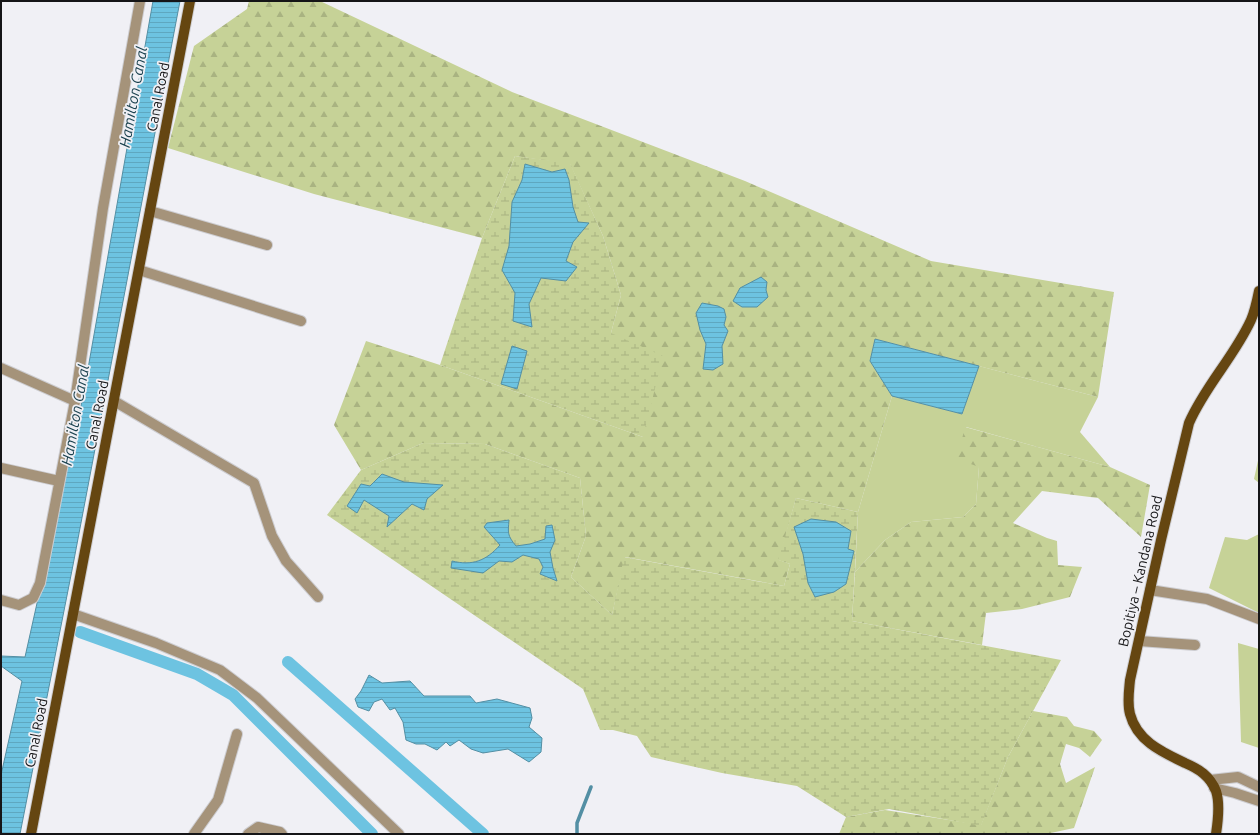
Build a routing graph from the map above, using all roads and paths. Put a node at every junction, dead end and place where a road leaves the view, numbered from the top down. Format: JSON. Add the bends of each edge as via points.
{"nodes":[{"id":1,"x":140,"y":1,"type":"edge"},
{"id":2,"x":190,"y":1,"type":"edge"},
{"id":3,"x":150,"y":211,"type":"junction"},
{"id":4,"x":267,"y":245,"type":"dead end"},
{"id":5,"x":139,"y":270,"type":"junction"},
{"id":6,"x":1259,"y":291,"type":"edge"},
{"id":7,"x":300,"y":321,"type":"dead end"},
{"id":8,"x":1,"y":368,"type":"edge"},
{"id":9,"x":74,"y":401,"type":"junction"},
{"id":10,"x":114,"y":401,"type":"junction"},
{"id":11,"x":1,"y":468,"type":"edge"},
{"id":12,"x":59,"y":481,"type":"junction"},
{"id":13,"x":1150,"y":590,"type":"junction"},
{"id":14,"x":318,"y":597,"type":"dead end"},
{"id":15,"x":1,"y":600,"type":"edge"},
{"id":16,"x":73,"y":614,"type":"junction"},
{"id":17,"x":1259,"y":619,"type":"edge"},
{"id":18,"x":1139,"y":641,"type":"junction"},
{"id":19,"x":1196,"y":645,"type":"dead end"},
{"id":20,"x":237,"y":734,"type":"dead end"},
{"id":21,"x":1212,"y":784,"type":"junction"},
{"id":22,"x":1259,"y":787,"type":"edge"},
{"id":23,"x":1259,"y":801,"type":"edge"},
{"id":24,"x":33,"y":834,"type":"edge"},
{"id":25,"x":194,"y":834,"type":"edge"},
{"id":26,"x":248,"y":834,"type":"edge"},
{"id":27,"x":282,"y":834,"type":"edge"},
{"id":28,"x":399,"y":834,"type":"edge"},
{"id":29,"x":1216,"y":834,"type":"edge"}],
"edges":[{"from":1,"to":9,"type":"street","via":[[103,208]]},
{"from":2,"to":3,"type":"main road","name":"Canal Road"},
{"from":3,"to":4,"type":"street"},
{"from":3,"to":5,"type":"main road","name":"Canal Road"},
{"from":5,"to":7,"type":"street"},
{"from":5,"to":10,"type":"main road","name":"Canal Road"},
{"from":6,"to":13,"type":"main road","name":"Bopitiya – Kandana Road","via":[[1254,312],[1244,334],[1203,395],[1189,423]]},
{"from":8,"to":9,"type":"street"},
{"from":9,"to":12,"type":"street"},
{"from":10,"to":14,"type":"street","via":[[254,483],[272,536],[286,561]]},
{"from":10,"to":16,"type":"main road","name":"Canal Road"},
{"from":11,"to":12,"type":"street"},
{"from":12,"to":15,"type":"street","via":[[40,582],[33,598],[19,605]]},
{"from":13,"to":17,"type":"street","via":[[1207,599]]},
{"from":13,"to":18,"type":"main road","name":"Bopitiya – Kandana Road"},
{"from":16,"to":24,"type":"main road","name":"Canal Road"},
{"from":16,"to":28,"type":"street","via":[[156,643],[220,670],[257,698]]},
{"from":18,"to":19,"type":"street"},
{"from":18,"to":21,"type":"main road","name":"Bopitiya – Kandana Road","via":[[1128,696],[1129,714],[1137,730],[1160,751],[1199,770]]},
{"from":20,"to":25,"type":"street","via":[[218,800]]},
{"from":21,"to":22,"type":"street","via":[[1238,777]]},
{"from":21,"to":23,"type":"street"},
{"from":21,"to":29,"type":"main road","via":[[1216,792],[1218,814]]},
{"from":26,"to":27,"type":"street","via":[[258,827]]}]}
